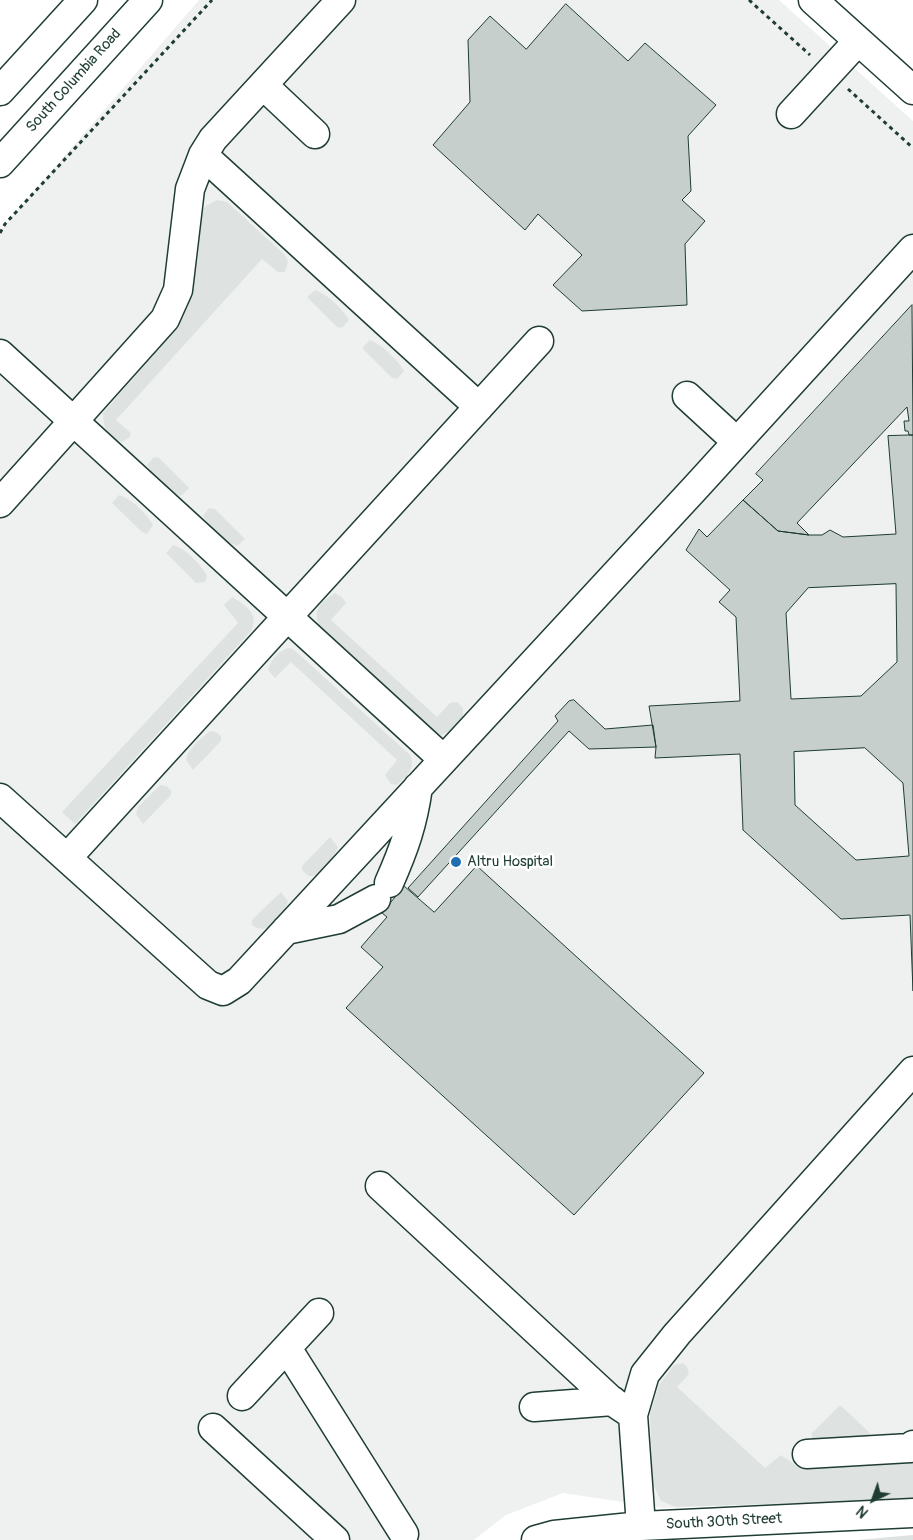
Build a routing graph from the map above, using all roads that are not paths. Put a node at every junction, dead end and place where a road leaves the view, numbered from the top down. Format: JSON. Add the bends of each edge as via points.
{"nodes":[{"id":1,"x":83,"y":0,"type":"edge"},
{"id":2,"x":148,"y":0,"type":"edge"},
{"id":3,"x":341,"y":0,"type":"edge"},
{"id":4,"x":813,"y":0,"type":"edge"},
{"id":5,"x":858,"y":41,"type":"junction"},
{"id":6,"x":262,"y":85,"type":"junction"},
{"id":7,"x":913,"y":90,"type":"edge"},
{"id":8,"x":0,"y":91,"type":"edge"},
{"id":9,"x":791,"y":114,"type":"dead end"},
{"id":10,"x":315,"y":134,"type":"dead end"},
{"id":11,"x":203,"y":155,"type":"junction"},
{"id":12,"x":0,"y":163,"type":"edge"},
{"id":13,"x":913,"y":249,"type":"edge"},
{"id":14,"x":539,"y":341,"type":"dead end"},
{"id":15,"x":0,"y":354,"type":"edge"},
{"id":16,"x":687,"y":396,"type":"dead end"},
{"id":17,"x":478,"y":407,"type":"junction"},
{"id":18,"x":75,"y":421,"type":"junction"},
{"id":19,"x":737,"y":442,"type":"junction"},
{"id":20,"x":0,"y":503,"type":"edge"},
{"id":21,"x":288,"y":616,"type":"junction"},
{"id":22,"x":443,"y":759,"type":"junction"},
{"id":23,"x":418,"y":787,"type":"junction"},
{"id":24,"x":0,"y":798,"type":"edge"},
{"id":25,"x":67,"y":858,"type":"junction"},
{"id":26,"x":286,"y":930,"type":"junction"},
{"id":27,"x":913,"y":1071,"type":"edge"},
{"id":28,"x":380,"y":1186,"type":"dead end"},
{"id":29,"x":319,"y":1313,"type":"dead end"},
{"id":30,"x":287,"y":1348,"type":"junction"},
{"id":31,"x":242,"y":1396,"type":"dead end"},
{"id":32,"x":534,"y":1407,"type":"dead end"},
{"id":33,"x":623,"y":1408,"type":"junction"},
{"id":34,"x":213,"y":1428,"type":"dead end"},
{"id":35,"x":913,"y":1445,"type":"edge"},
{"id":36,"x":807,"y":1454,"type":"dead end"},
{"id":37,"x":913,"y":1513,"type":"edge"},
{"id":38,"x":641,"y":1526,"type":"junction"},
{"id":39,"x":410,"y":1534,"type":"edge"},
{"id":40,"x":335,"y":1540,"type":"edge"},
{"id":41,"x":536,"y":1540,"type":"edge"}],
"edges":[{"from":1,"to":8,"type":"street"},
{"from":2,"to":12,"type":"street","name":"South Columbia Road"},
{"from":3,"to":6,"type":"street"},
{"from":4,"to":5,"type":"street"},
{"from":5,"to":7,"type":"street"},
{"from":5,"to":9,"type":"street"},
{"from":6,"to":10,"type":"street"},
{"from":6,"to":11,"type":"street","via":[[213,139]]},
{"from":11,"to":17,"type":"street"},
{"from":11,"to":18,"type":"street","via":[[190,189],[178,290],[165,320]]},
{"from":13,"to":19,"type":"street"},
{"from":14,"to":17,"type":"street"},
{"from":15,"to":18,"type":"street"},
{"from":16,"to":19,"type":"street"},
{"from":17,"to":21,"type":"street"},
{"from":18,"to":20,"type":"street"},
{"from":18,"to":21,"type":"street"},
{"from":19,"to":22,"type":"street"},
{"from":21,"to":22,"type":"street"},
{"from":21,"to":25,"type":"street"},
{"from":22,"to":23,"type":"street"},
{"from":23,"to":26,"type":"street"},
{"from":23,"to":26,"type":"street","via":[[407,844],[383,891],[339,919]]},
{"from":24,"to":25,"type":"street"},
{"from":25,"to":26,"type":"street","via":[[208,986],[222,991],[239,981]]},
{"from":27,"to":33,"type":"street","via":[[677,1334],[644,1374]]},
{"from":28,"to":33,"type":"street"},
{"from":29,"to":30,"type":"street"},
{"from":30,"to":31,"type":"street"},
{"from":30,"to":39,"type":"street"},
{"from":32,"to":33,"type":"street"},
{"from":33,"to":38,"type":"street"},
{"from":34,"to":40,"type":"street"},
{"from":35,"to":36,"type":"street","via":[[910,1448]]},
{"from":37,"to":38,"type":"street","name":"South 30th Street"},
{"from":38,"to":41,"type":"street","name":"South 30th Street","via":[[554,1535]]}]}
